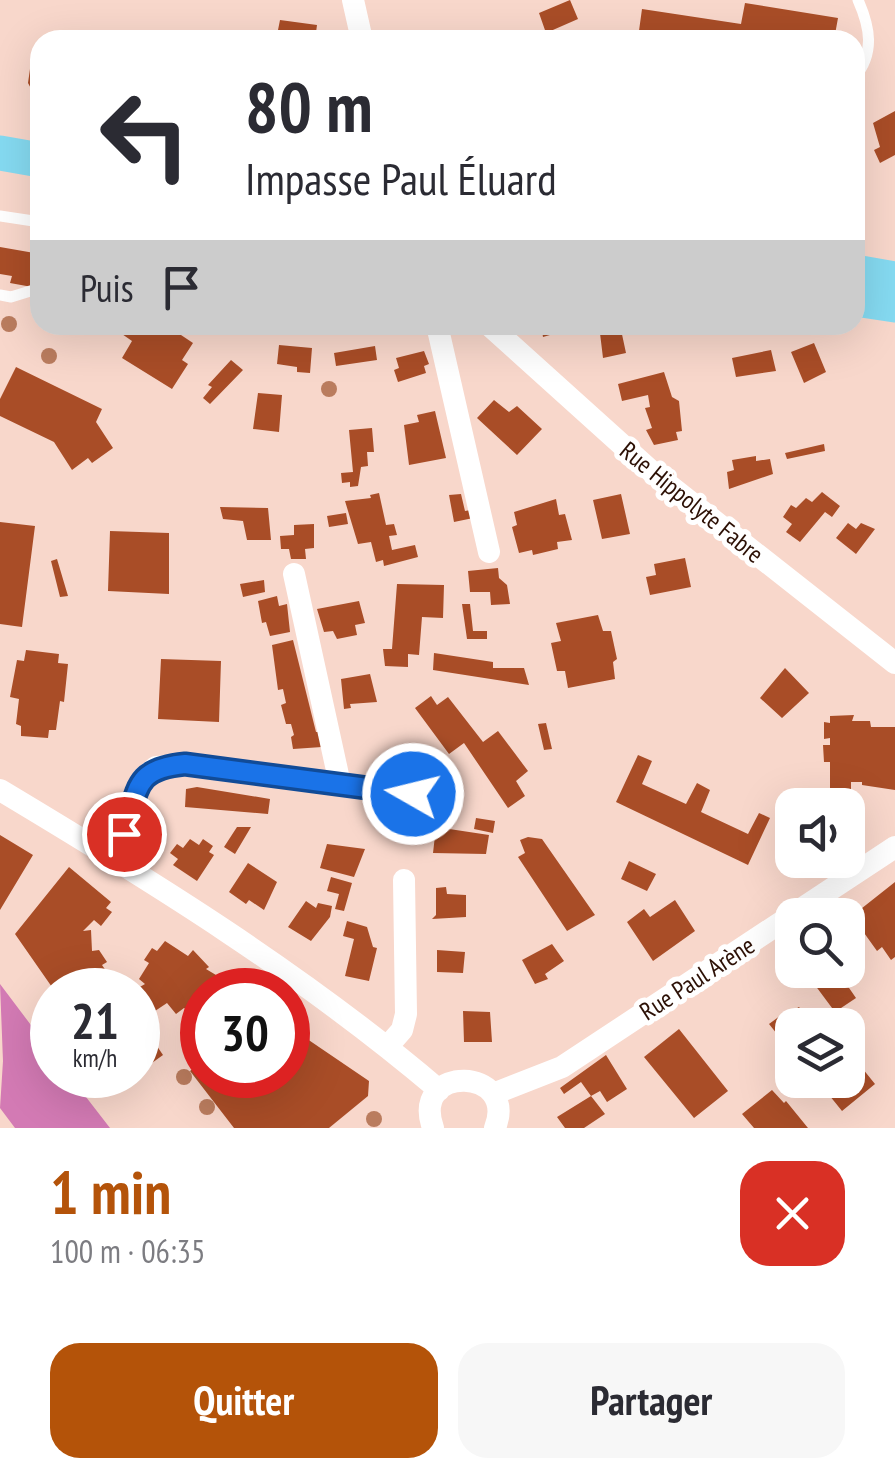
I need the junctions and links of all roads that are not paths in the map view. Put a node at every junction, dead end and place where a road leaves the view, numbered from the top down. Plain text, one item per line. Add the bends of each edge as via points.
1 (353, 0) edge
2 (858, 0) edge
3 (360, 30) edge
4 (865, 58) edge
5 (0, 130) edge
6 (30, 135) edge
7 (0, 153) edge
8 (30, 158) edge
9 (0, 216) edge
10 (30, 220) edge
11 (865, 274) edge
12 (895, 279) edge
13 (30, 291) edge
14 (0, 295) edge
15 (865, 300) edge
16 (895, 305) edge
17 (439, 335) edge
18 (501, 335) edge
19 (489, 552) dead end
20 (294, 574) dead end
21 (895, 664) edge
22 (340, 784) junction
23 (0, 790) edge
24 (413, 794) dead end
25 (895, 847) edge
26 (112, 857) junction
27 (404, 880) dead end
28 (388, 1046) junction
29 (439, 1090) junction
30 (492, 1094) junction
31 (433, 1128) edge
32 (495, 1128) edge

1 - 3 street
2 - 4 lane via 869,31
5 - 6 main road
7 - 8 main road
9 - 10 lane
11 - 12 main road
13 - 14 lane
15 - 16 main road
17 - 19 street
18 - 21 street, Rue Hippolyte Fabre via 651,471
20 - 22 street
22 - 24 street
22 - 26 street via 185,764 156,767 142,778
23 - 26 street
25 - 30 street, Rue Paul Arène via 562,1067
26 - 28 street
27 - 28 street via 406,1014
28 - 29 street
29 - 30 street via 467,1079
29 - 31 street via 430,1111
30 - 32 street

